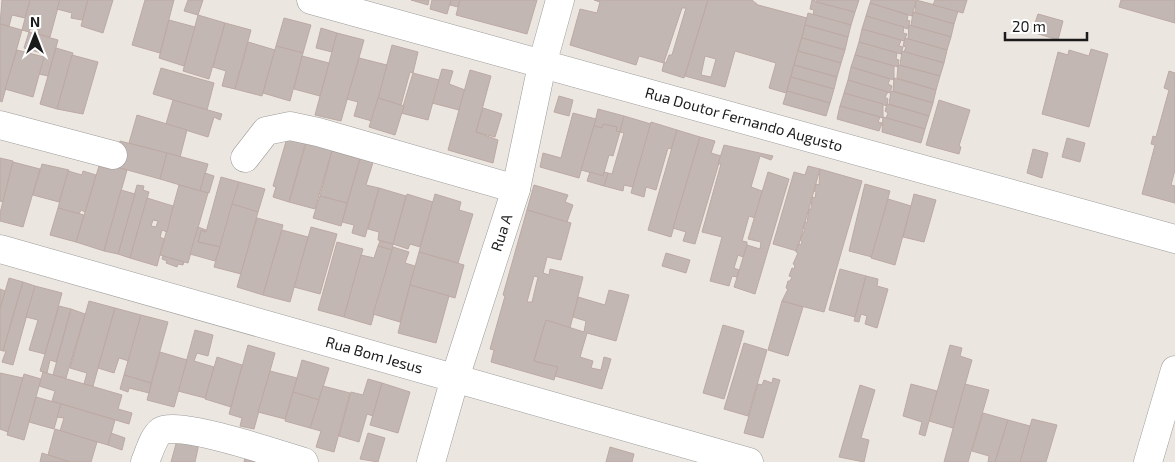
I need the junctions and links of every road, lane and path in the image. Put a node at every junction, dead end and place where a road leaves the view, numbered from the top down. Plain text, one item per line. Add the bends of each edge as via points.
1 (311, 0) edge
2 (560, 0) edge
3 (542, 65) junction
4 (0, 125) edge
5 (114, 155) dead end
6 (245, 158) dead end
7 (516, 189) junction
8 (1175, 239) edge
9 (0, 249) edge
10 (1175, 370) edge
11 (455, 378) junction
12 (145, 462) edge
13 (304, 462) edge
14 (432, 462) edge
15 (749, 462) edge
16 (1148, 462) edge

1 - 3 street, Rua Doutor Fernando Augusto
2 - 3 street, Rua A
3 - 7 street, Rua A
3 - 8 street, Rua Doutor Fernando Augusto
4 - 5 street
6 - 7 street via 266,131 290,126
7 - 11 street, Rua A
9 - 11 street, Rua Bom Jesus
10 - 16 street
11 - 14 street, Rua A
11 - 15 street, Rua Bom Jesus
12 - 13 street via 162,430 182,428

